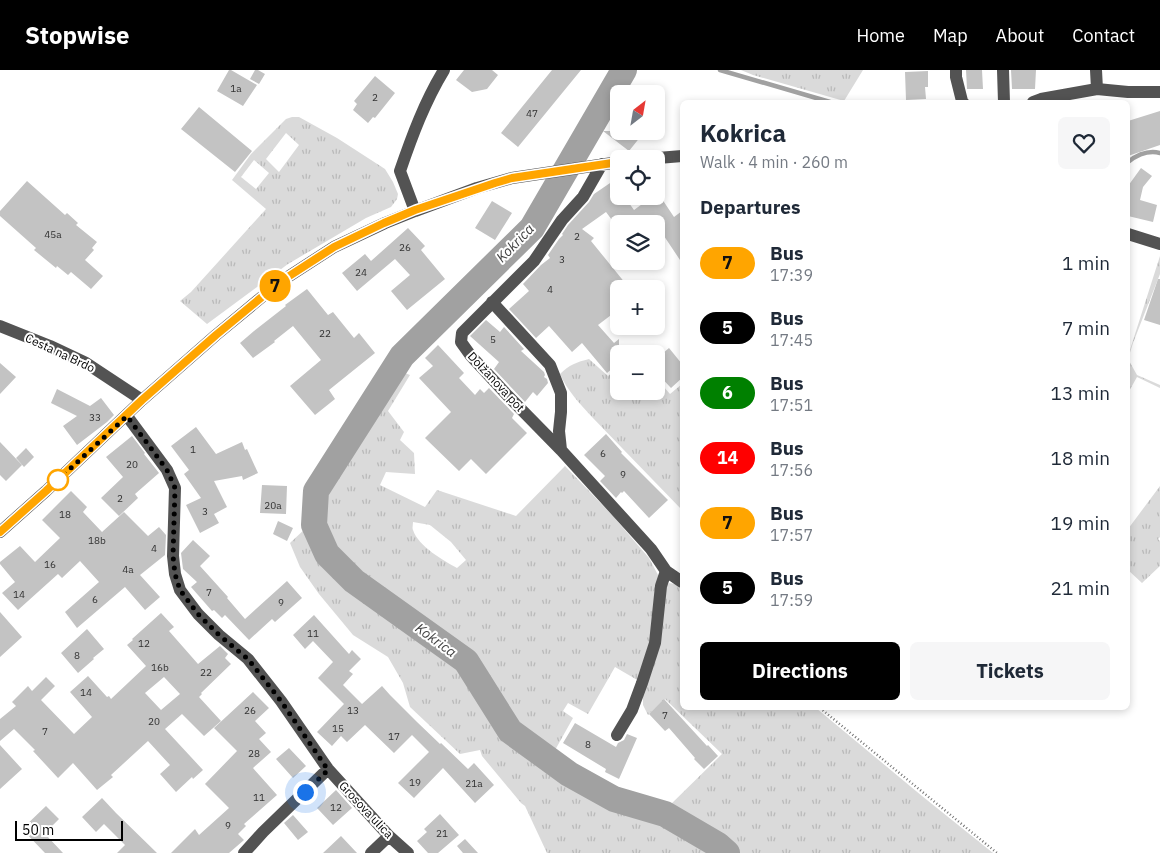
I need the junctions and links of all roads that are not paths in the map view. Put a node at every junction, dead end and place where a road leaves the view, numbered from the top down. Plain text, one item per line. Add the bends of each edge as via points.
1 (444, 70) edge
2 (956, 70) edge
3 (1003, 70) edge
4 (1096, 70) edge
5 (1097, 90) junction
6 (1160, 92) edge
7 (962, 100) edge
8 (1004, 100) edge
9 (1038, 100) edge
10 (680, 156) edge
11 (665, 157) edge
12 (610, 163) edge
13 (602, 164) junction
14 (415, 210) junction
15 (1130, 235) edge
16 (1160, 244) edge
17 (492, 302) junction
18 (0, 326) edge
19 (142, 400) junction
20 (127, 416) junction
21 (561, 450) junction
22 (0, 532) edge
23 (666, 571) junction
24 (680, 581) edge
25 (617, 735) dead end
26 (328, 770) junction
27 (389, 836) junction
28 (244, 853) edge
29 (371, 853) edge
30 (408, 853) edge

1 - 14 street via 432,89 400,171
2 - 7 street
3 - 8 street
4 - 5 street
5 - 6 street
5 - 9 street
10 - 11 street
12 - 13 street
13 - 14 street via 512,178
13 - 17 street, Dolžanova pot via 583,197 562,220 534,261
14 - 19 street via 334,247 280,282
15 - 16 street
17 - 21 street via 550,365 561,393
17 - 21 street, Dolžanova pot via 462,333 461,342 483,370
18 - 19 street, Cesta na Brdo via 86,363
19 - 20 street
20 - 22 street
20 - 26 street, Grosova ulica via 167,470 175,488 173,556 180,590 198,614 248,659
21 - 23 street, Dolžanova pot via 651,548
23 - 24 street, Dolžanova pot
23 - 25 street via 661,586 655,643 632,710
26 - 27 street, Grosova ulica
26 - 28 street
27 - 29 street
27 - 30 street, Grosova ulica

